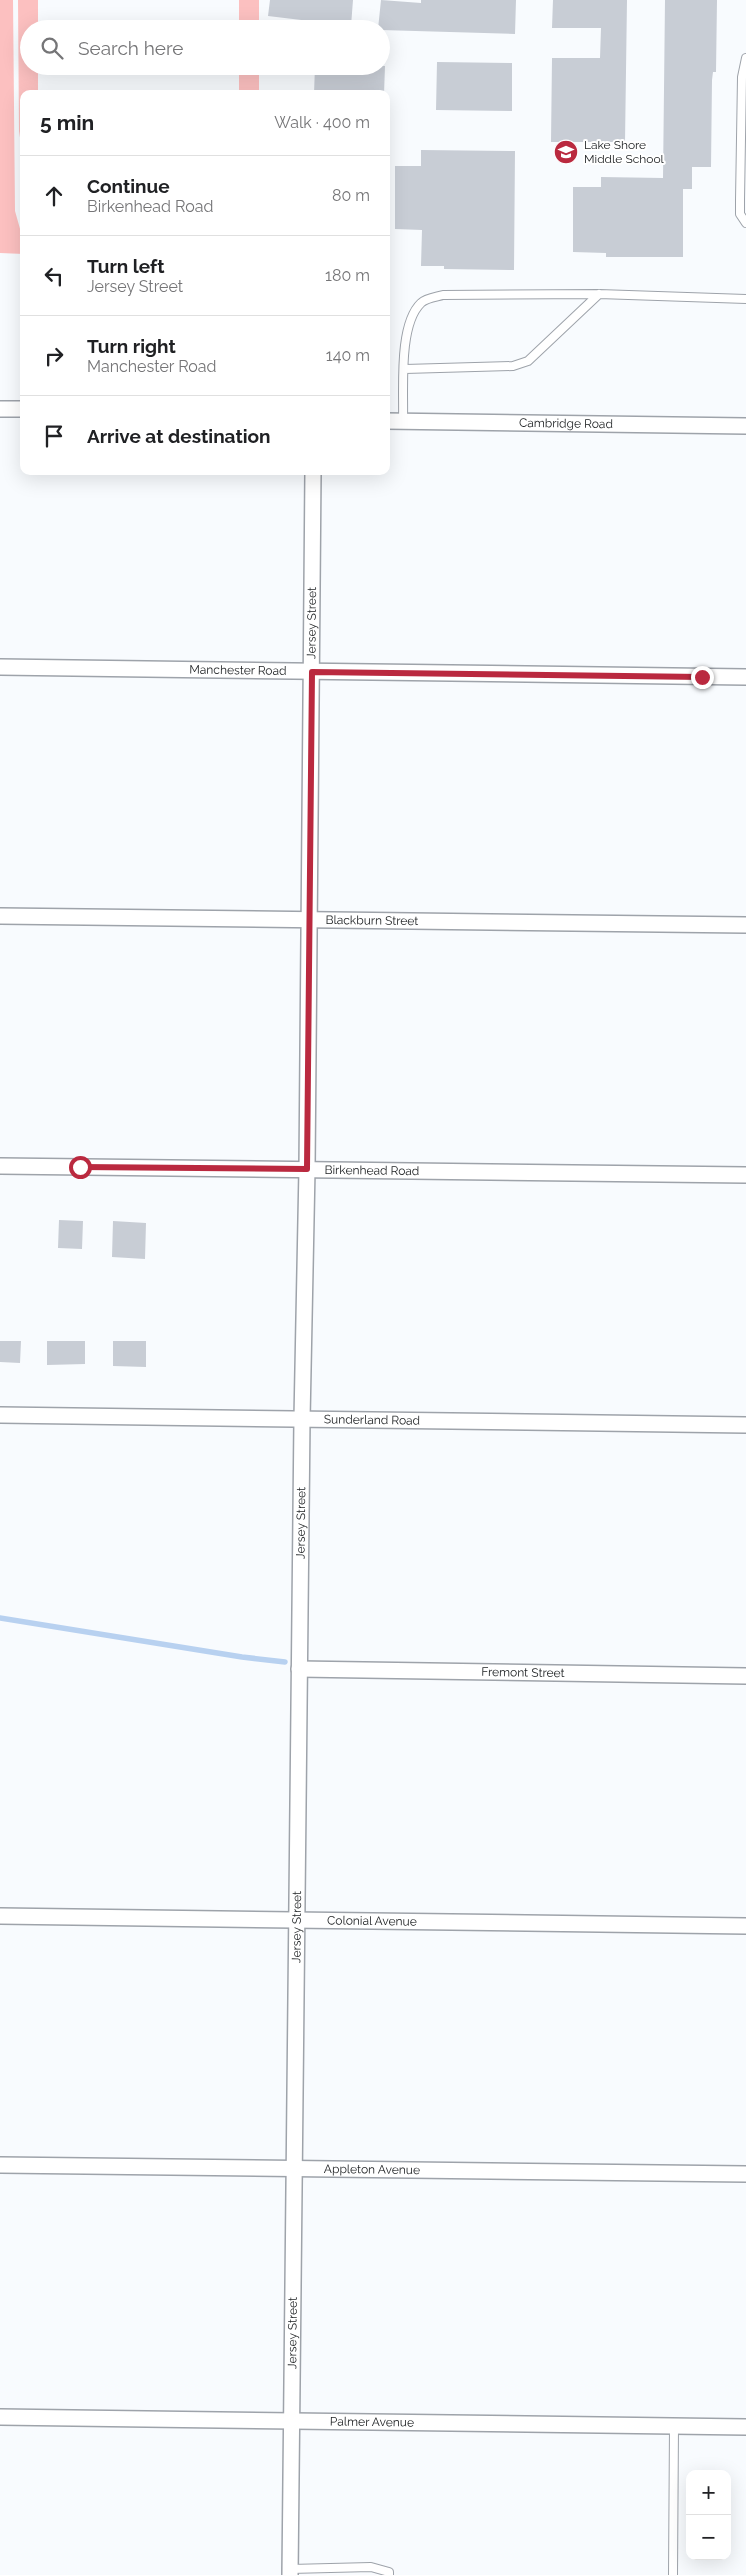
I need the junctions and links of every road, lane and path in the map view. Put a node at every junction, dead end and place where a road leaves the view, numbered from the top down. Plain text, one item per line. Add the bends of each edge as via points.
1 (746, 58) edge
2 (746, 223) edge
3 (599, 294) junction
4 (746, 299) edge
5 (405, 369) junction
6 (0, 409) edge
7 (20, 409) edge
8 (390, 421) edge
9 (403, 421) junction
10 (746, 426) edge
11 (313, 475) edge
12 (0, 667) edge
13 (312, 672) junction
14 (746, 677) edge
15 (0, 916) edge
16 (308, 919) junction
17 (746, 924) edge
18 (0, 1166) edge
19 (307, 1169) junction
20 (746, 1175) edge
21 (0, 1415) edge
22 (302, 1419) junction
23 (746, 1426) edge
24 (299, 1669) junction
25 (746, 1676) edge
26 (0, 1916) edge
27 (296, 1919) junction
28 (746, 1926) edge
29 (0, 2165) edge
30 (294, 2170) junction
31 (746, 2174) edge
32 (0, 2416) edge
33 (291, 2419) junction
34 (674, 2426) junction
35 (746, 2427) edge
36 (290, 2572) edge
37 (389, 2575) edge
38 (673, 2575) edge

1 - 2 lane via 742,77 740,200 740,214
3 - 4 lane
3 - 5 lane via 528,360 513,366
3 - 5 lane via 443,295 422,301 412,314 407,333
5 - 9 lane
6 - 7 street
8 - 9 street, Cambridge Road
9 - 10 street, Cambridge Road
11 - 13 street, Jersey Street
12 - 13 street, Manchester Road
13 - 14 street, Manchester Road
13 - 16 street, Jersey Street
15 - 16 street, Blackburn Street
16 - 17 street, Blackburn Street
16 - 19 street, Jersey Street
18 - 19 street, Birkenhead Road
19 - 20 street, Birkenhead Road
19 - 22 street, Jersey Street
21 - 22 street, Sunderland Road
22 - 23 street, Sunderland Road
22 - 24 street, Jersey Street
24 - 25 street, Fremont Street
24 - 27 street, Jersey Street
26 - 27 street, Colonial Avenue
27 - 28 street, Colonial Avenue
27 - 30 street, Jersey Street
29 - 30 street, Appleton Avenue
30 - 31 street, Appleton Avenue
30 - 33 street, Jersey Street
32 - 33 street, Palmer Avenue
33 - 34 street, Palmer Avenue
33 - 36 street, Jersey Street
34 - 35 street, Palmer Avenue
34 - 38 lane
36 - 37 lane via 371,2567 389,2572

